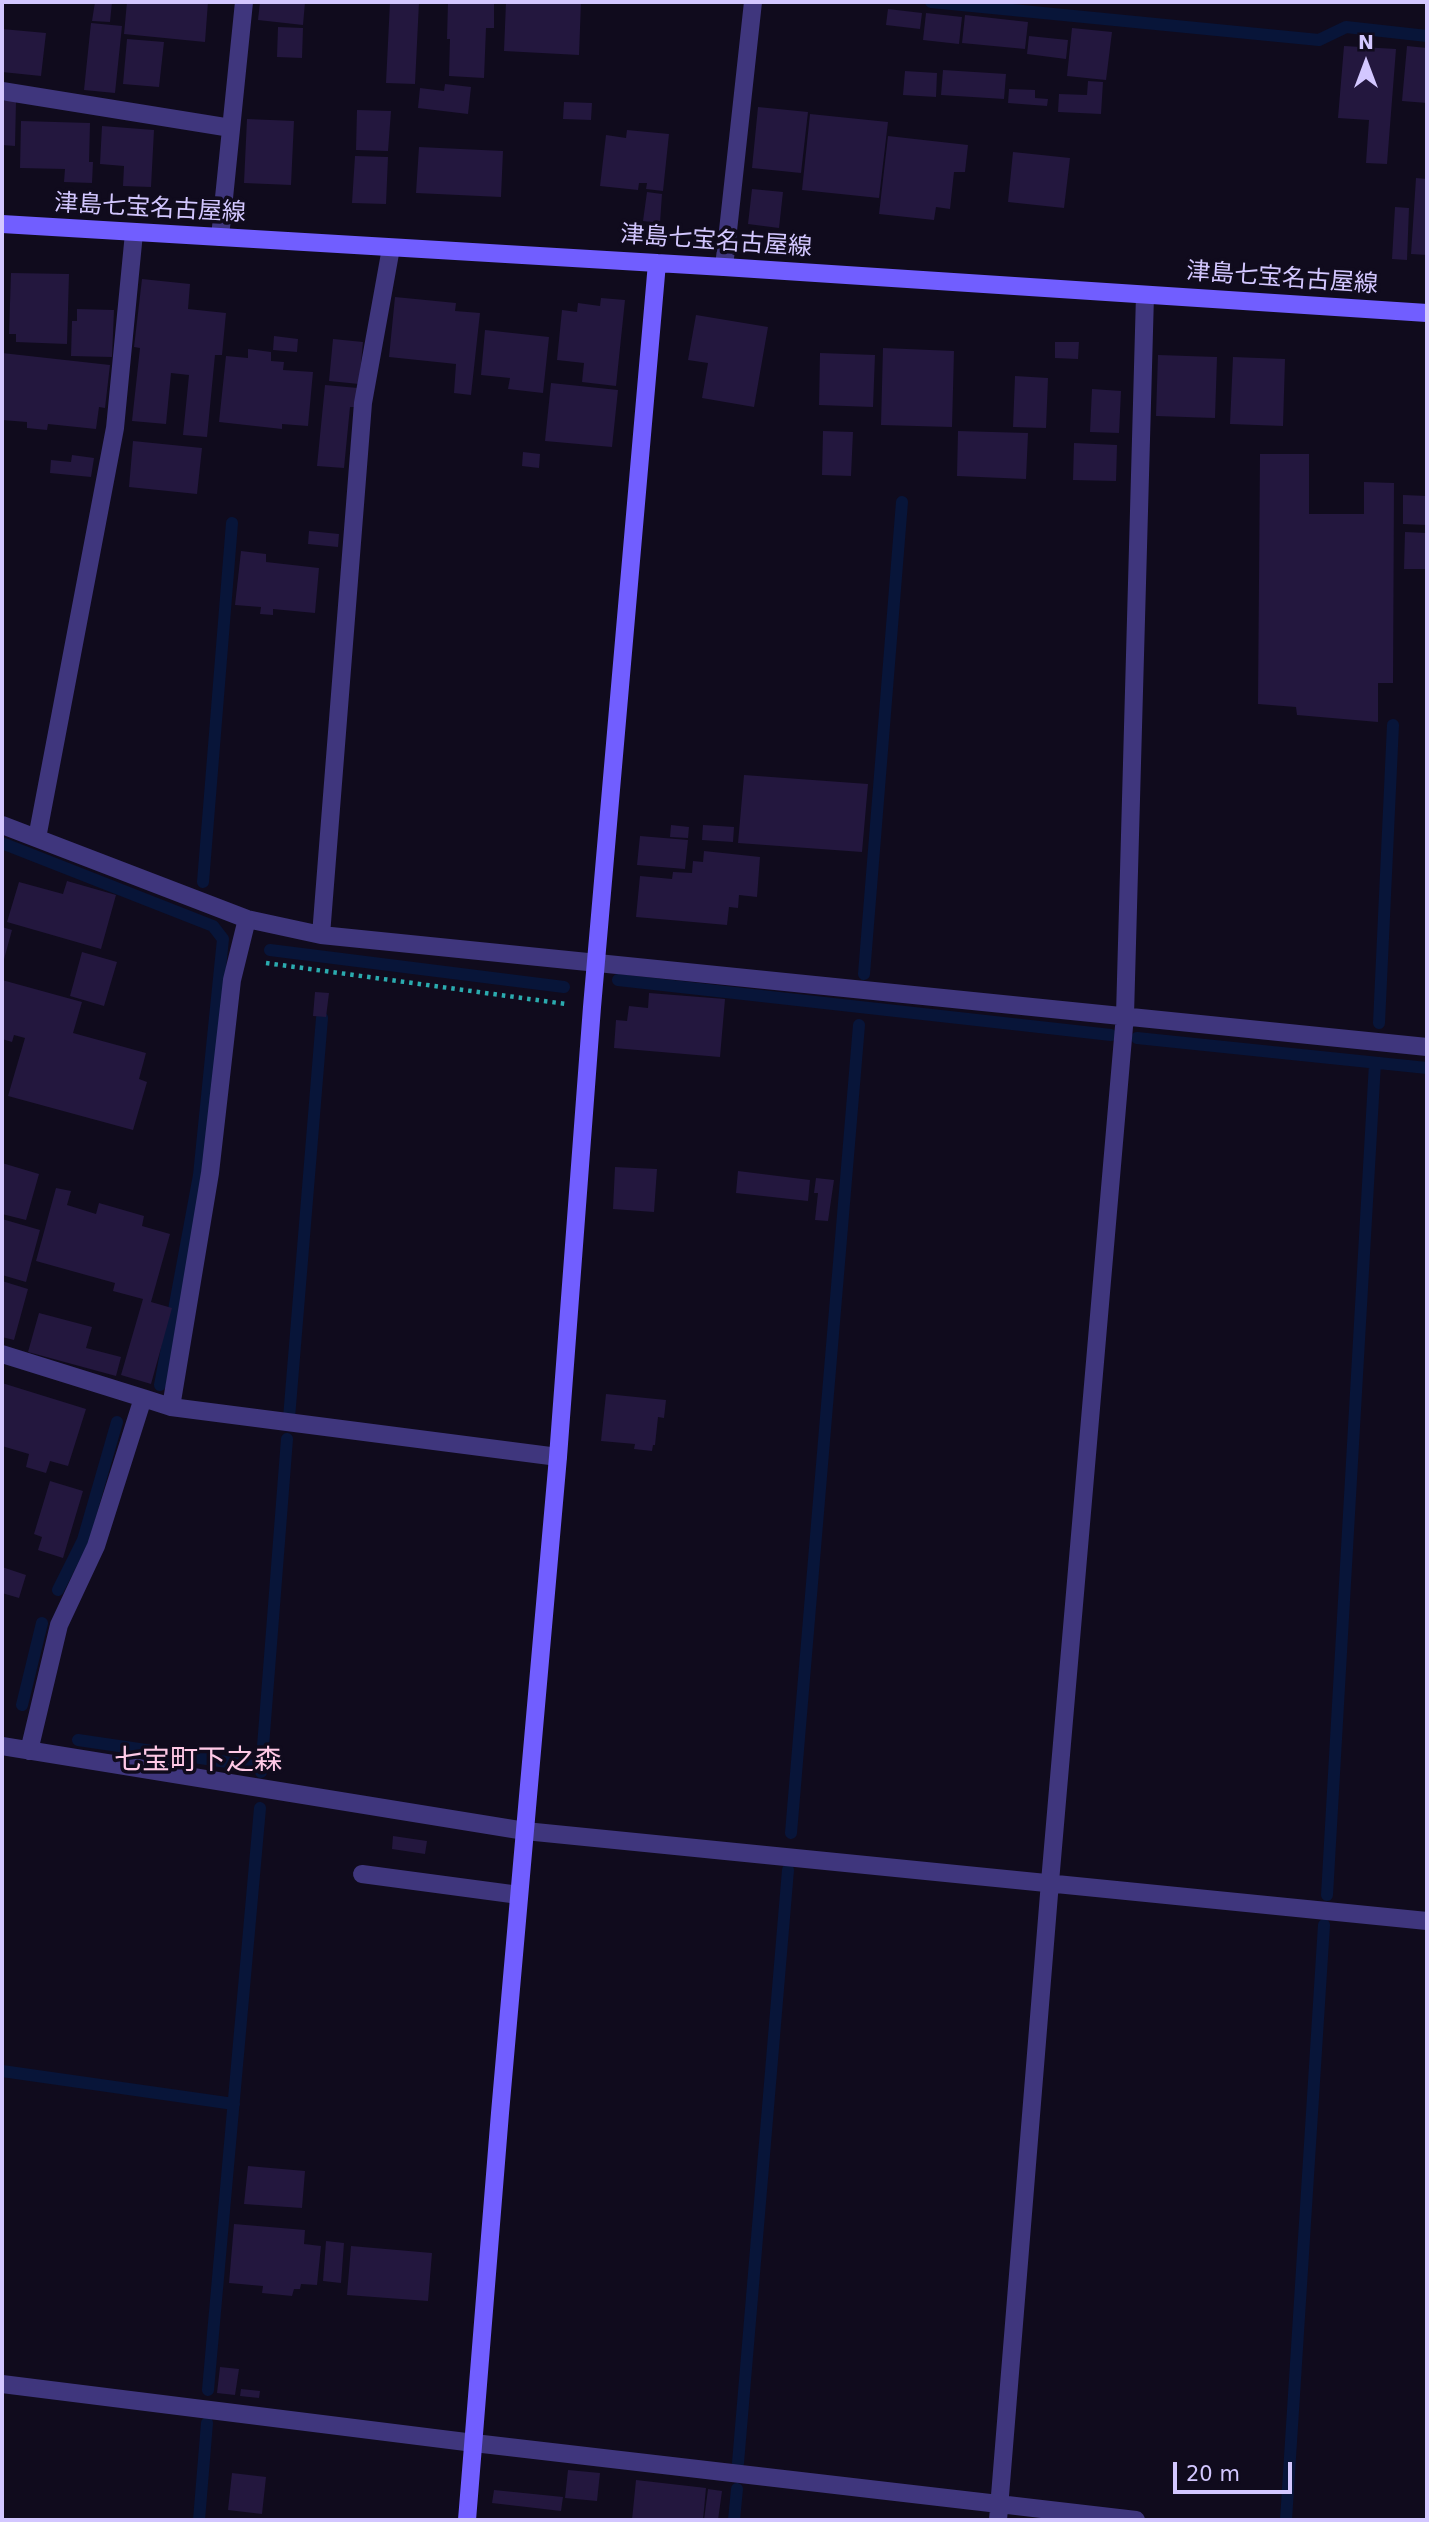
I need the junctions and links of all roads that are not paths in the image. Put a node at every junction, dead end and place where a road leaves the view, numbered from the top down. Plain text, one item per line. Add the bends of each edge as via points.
1 (244, 2) edge
2 (753, 2) edge
3 (2, 91) edge
4 (231, 128) junction
5 (2, 224) edge
6 (134, 233) junction
7 (220, 237) junction
8 (391, 248) junction
9 (657, 263) junction
10 (724, 267) junction
11 (1145, 295) junction
12 (1427, 313) edge
13 (2, 825) edge
14 (37, 838) junction
15 (247, 919) junction
16 (320, 935) junction
17 (596, 962) junction
18 (1125, 1015) junction
19 (1427, 1047) edge
20 (2, 1354) edge
21 (143, 1398) junction
22 (171, 1407) junction
23 (558, 1457) junction
24 (2, 1746) edge
25 (29, 1751) junction
26 (525, 1831) junction
27 (362, 1874) dead end
28 (1050, 1882) junction
29 (519, 1895) junction
30 (1427, 1921) edge
31 (2, 2384) edge
32 (474, 2443) junction
33 (999, 2512) edge
34 (467, 2520) edge
35 (1136, 2520) edge

1 - 4 street
2 - 10 street
3 - 4 street
4 - 7 street
5 - 6 street, 津島七宝名古屋線
6 - 7 street, 津島七宝名古屋線
6 - 14 street via 115,428
7 - 8 street, 津島七宝名古屋線
8 - 9 street, 津島七宝名古屋線
8 - 16 street via 363,402
9 - 10 street, 津島七宝名古屋線
9 - 17 street
10 - 11 street, 津島七宝名古屋線
11 - 12 street, 津島七宝名古屋線
11 - 18 street
13 - 14 street
14 - 15 street
15 - 16 street
15 - 22 street via 232,980 210,1173
16 - 17 street
17 - 18 street
17 - 23 street
18 - 19 street
18 - 28 street
20 - 21 street
21 - 22 street
21 - 25 street via 96,1546 58,1625
22 - 23 street
23 - 26 street
24 - 25 street
25 - 26 street
26 - 28 street
26 - 29 street
27 - 29 street
28 - 30 street
28 - 33 street
29 - 32 street
31 - 32 street
32 - 33 street
32 - 34 street
33 - 35 street

